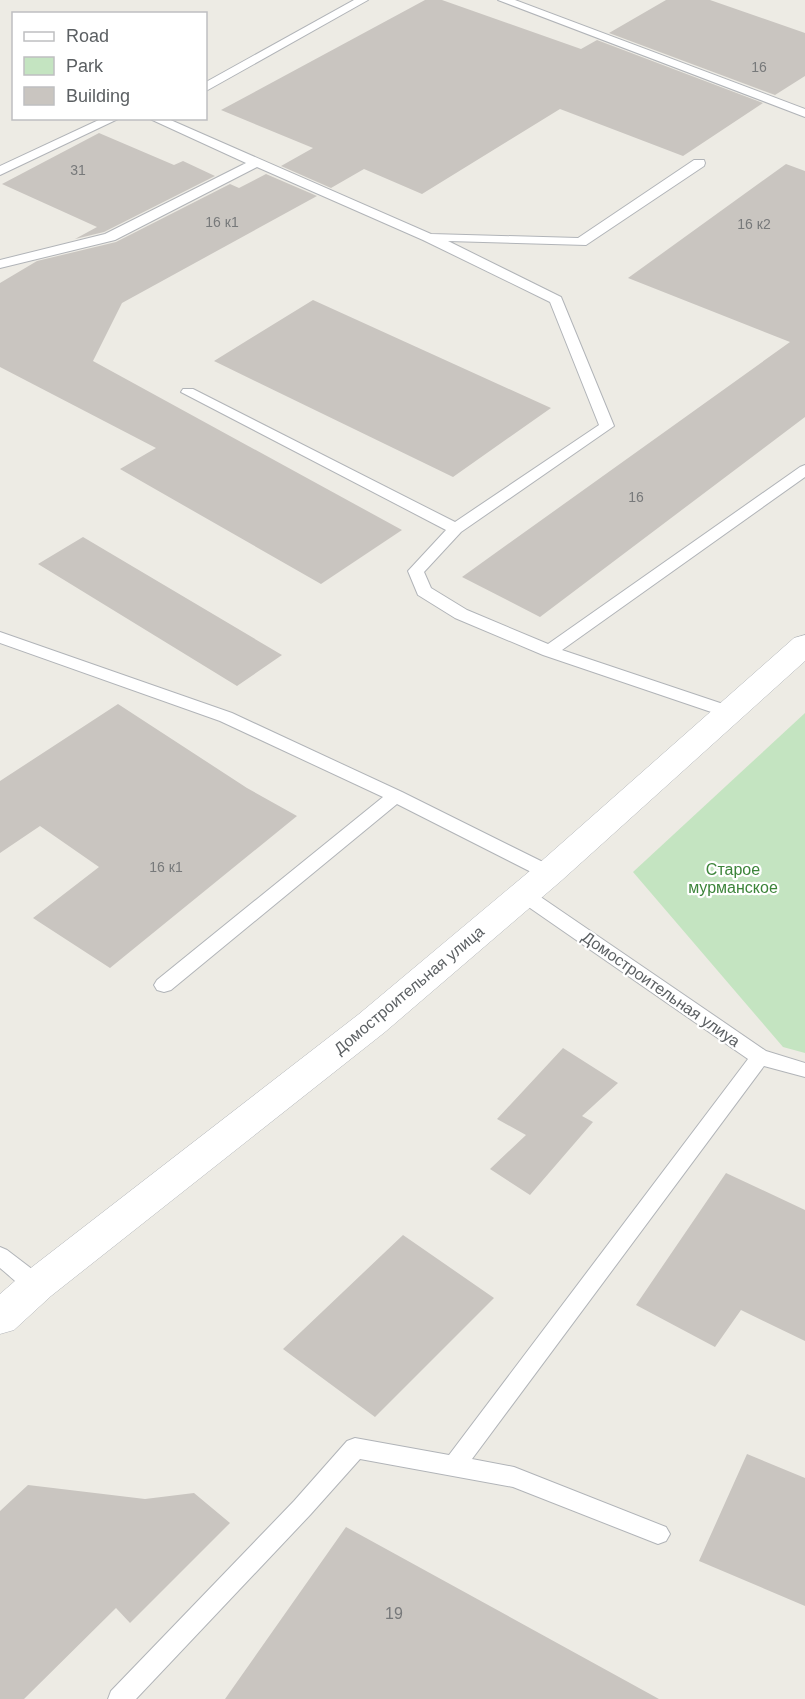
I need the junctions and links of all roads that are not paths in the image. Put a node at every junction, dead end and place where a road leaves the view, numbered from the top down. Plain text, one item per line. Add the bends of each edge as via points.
1 (362, 0) edge
2 (504, 0) edge
3 (207, 86) edge
4 (805, 113) edge
5 (110, 120) edge
6 (159, 120) edge
7 (256, 163) junction
8 (699, 163) dead end
9 (0, 171) edge
10 (428, 237) junction
11 (0, 264) edge
12 (188, 392) dead end
13 (805, 470) edge
14 (456, 529) junction
15 (0, 637) edge
16 (805, 645) edge
17 (549, 651) junction
18 (729, 712) junction
19 (396, 796) junction
20 (536, 884) junction
21 (164, 985) dead end
22 (760, 1057) junction
23 (805, 1070) edge
24 (0, 1256) edge
25 (37, 1285) junction
26 (0, 1318) edge
27 (455, 1466) junction
28 (658, 1534) dead end
29 (120, 1699) edge

1 - 3 lane
2 - 4 lane
5 - 9 lane
6 - 7 lane
7 - 10 lane
7 - 11 lane via 110,237
8 - 10 lane via 581,242
10 - 14 lane via 556,300 608,426
12 - 14 lane
13 - 17 lane
14 - 17 lane via 416,571 424,591 461,614
15 - 19 lane, Домостроительная улиуа via 226,717
16 - 18 street, Домостроительная улица
17 - 18 lane
18 - 20 street, Домостроительная улица
19 - 20 lane, Домостроительная улиуа
19 - 21 lane
20 - 22 lane, Домостроительная улиуа
20 - 25 street, Домостроительная улица via 372,1023
22 - 23 lane, Домостроительная улиуа
22 - 27 lane
24 - 25 lane
25 - 26 street, Домостроительная улица
27 - 28 lane via 514,1477
27 - 29 lane via 355,1448

